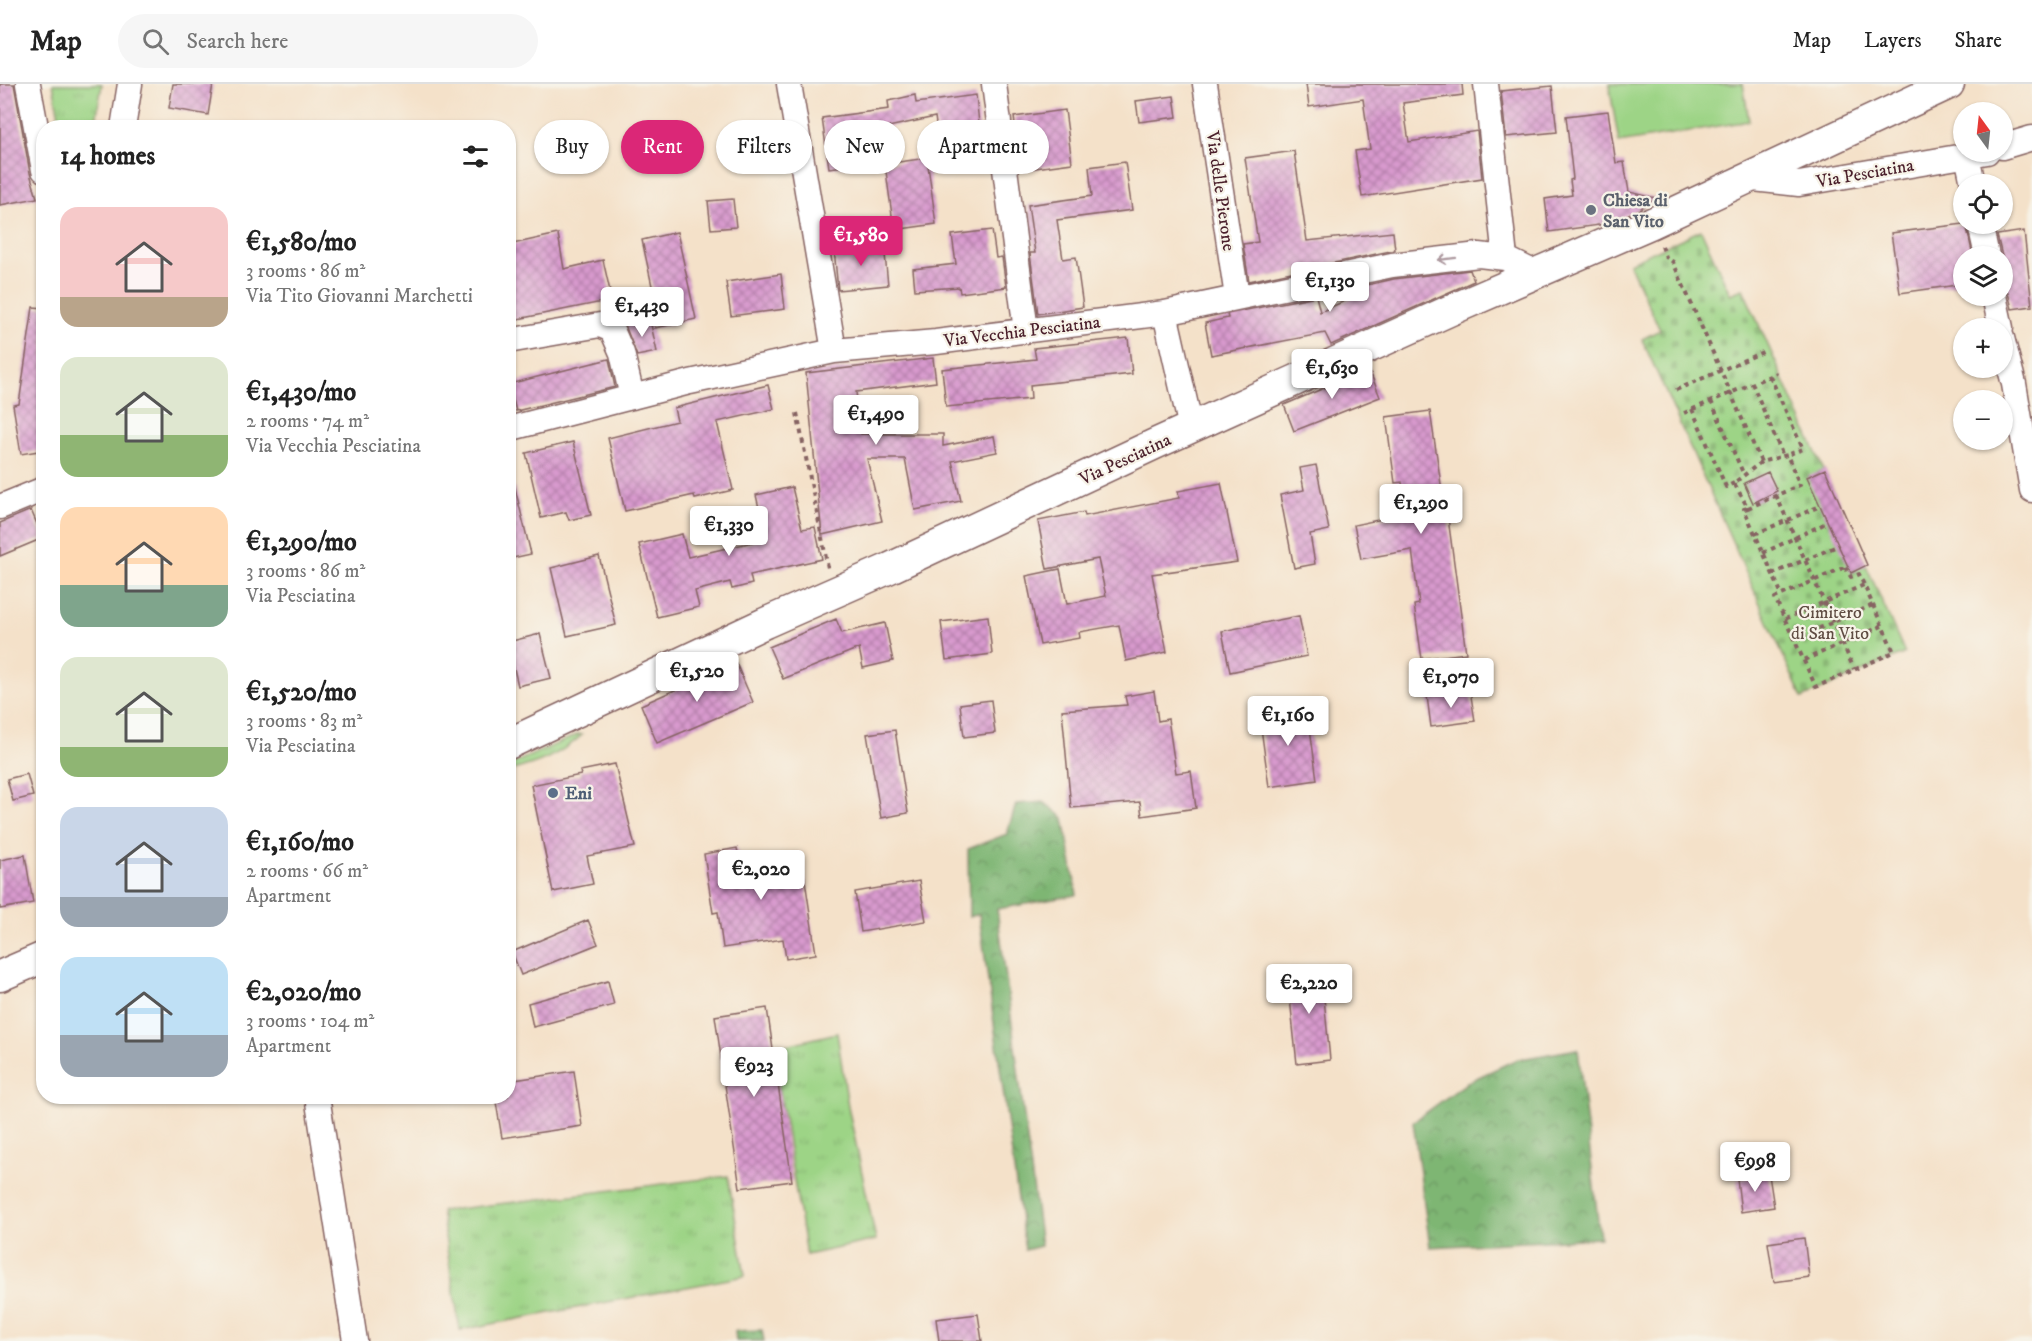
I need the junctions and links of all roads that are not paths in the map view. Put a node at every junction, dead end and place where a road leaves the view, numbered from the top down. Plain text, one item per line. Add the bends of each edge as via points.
1 (28, 84) edge
2 (130, 84) edge
3 (789, 84) edge
4 (994, 84) edge
5 (1206, 84) edge
6 (1486, 84) edge
7 (1949, 84) edge
8 (124, 120) edge
9 (36, 127) edge
10 (2032, 138) edge
11 (2013, 144) edge
12 (1953, 157) edge
13 (1744, 178) junction
14 (1506, 258) junction
15 (1534, 273) junction
16 (1237, 297) junction
17 (1165, 313) junction
18 (1026, 331) junction
19 (516, 340) edge
20 (834, 351) junction
21 (2012, 378) edge
22 (632, 397) junction
23 (516, 427) edge
24 (1191, 428) junction
25 (2030, 461) edge
26 (2032, 490) edge
27 (36, 492) edge
28 (0, 507) edge
29 (516, 740) edge
30 (36, 960) edge
31 (0, 976) edge
32 (318, 1104) edge
33 (355, 1341) edge

1 - 9 street
2 - 8 street
3 - 20 street
4 - 18 street
5 - 16 street, Via delle Pierone
6 - 14 street
7 - 13 main road, Via Pesciatina
10 - 11 street
12 - 13 street, Via Pesciatina via 1799,184
13 - 15 main road, Via Pesciatina via 1652,223
14 - 15 street, Via Vecchia Pesciatina
14 -> 16 street, Via Vecchia Pesciatina via 1479,255 1392,265
15 - 24 main road, Via Pesciatina
16 - 17 street, Via Vecchia Pesciatina
17 - 18 street, Via Vecchia Pesciatina
17 - 24 street
18 - 20 street, Via Vecchia Pesciatina
19 - 22 street via 606,327 612,330 622,353
20 - 22 street, Via Vecchia Pesciatina
21 - 25 street
22 - 23 street, Via Vecchia Pesciatina
24 - 29 main road, Via Pesciatina
25 - 26 street
27 - 28 street
30 - 31 main road
32 - 33 street

